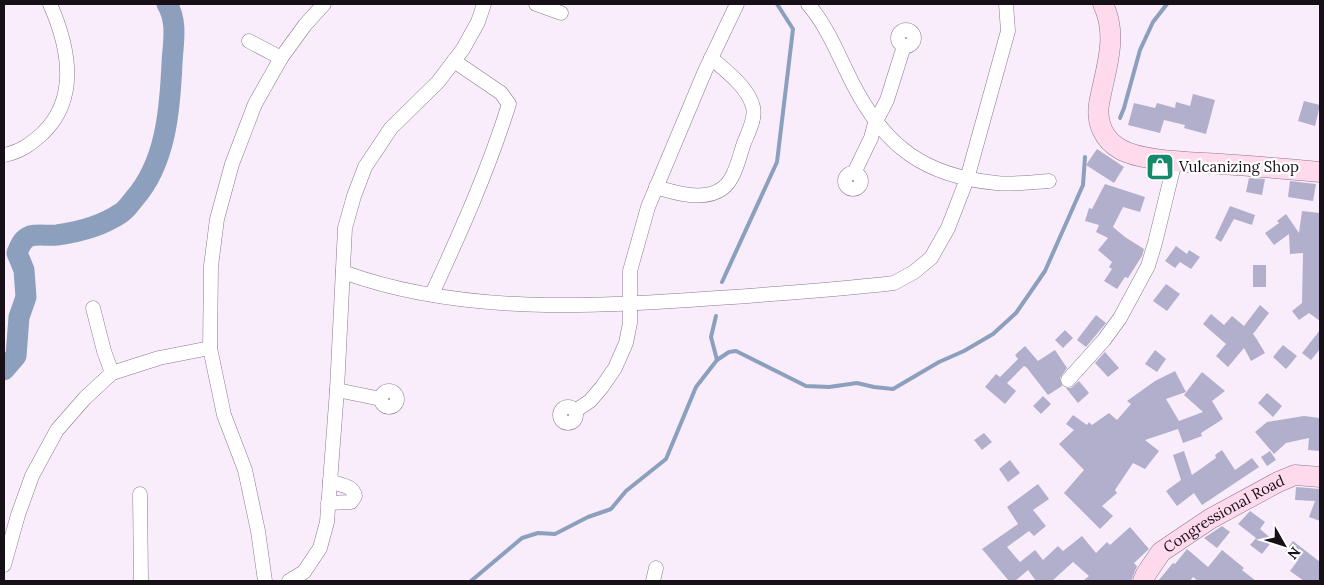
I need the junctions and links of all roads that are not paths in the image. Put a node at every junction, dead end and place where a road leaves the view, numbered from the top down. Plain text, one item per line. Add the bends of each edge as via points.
1 (50, 4) edge
2 (324, 4) edge
3 (484, 4) edge
4 (536, 4) edge
5 (737, 4) edge
6 (808, 4) edge
7 (1006, 4) edge
8 (1108, 6) edge
9 (560, 13) dead end
10 (249, 41) dead end
11 (904, 46) dead end
12 (281, 58) junction
13 (711, 58) junction
14 (454, 61) junction
15 (875, 122) junction
16 (4, 155) edge
17 (1175, 161) junction
18 (1320, 172) edge
19 (854, 173) dead end
20 (967, 179) junction
21 (1049, 181) dead end
22 (656, 187) junction
23 (343, 272) junction
24 (432, 294) junction
25 (629, 304) junction
26 (93, 308) dead end
27 (210, 348) junction
28 (112, 373) junction
29 (1068, 380) dead end
30 (337, 390) junction
31 (381, 400) dead end
32 (575, 411) dead end
33 (1320, 477) edge
34 (330, 482) junction
35 (140, 494) dead end
36 (328, 502) junction
37 (4, 565) edge
38 (141, 581) edge
39 (265, 581) edge
40 (289, 581) edge
41 (1143, 581) edge

1 - 16 street via 63,38 68,65 64,98 47,129 33,143
2 - 12 street
3 - 14 street via 478,22
4 - 9 street
5 - 13 street
6 - 15 street via 820,17
7 - 20 street via 1008,31
8 - 17 main road via 1111,46 1099,106 1102,130 1112,144 1128,153
10 - 12 street
11 - 15 street via 887,100
12 - 27 street via 255,104 232,164 217,219 211,266
13 - 22 street
13 - 22 street via 734,78 754,108 753,119 731,177 723,188 704,196 678,194
14 - 23 street via 438,82 391,128 365,166 345,228
14 - 24 street via 501,93 509,104 473,205
15 - 19 street
15 - 20 street via 901,149 931,168
17 - 18 main road
17 - 29 street via 1148,266 1120,318
20 - 21 street via 998,183
20 - 25 street via 948,228 931,258 894,283
22 - 25 street via 630,271
23 - 24 street via 371,282
23 - 30 street
24 - 25 street via 530,304
25 - 32 street via 626,343 615,368 590,401
26 - 28 street
27 - 28 street via 159,358
27 - 39 street via 224,415 246,470
28 - 37 street via 57,430 32,476
30 - 31 street
30 - 34 street
33 - 41 main road, Congressional Road via 1295,476 1278,482 1210,519 1160,552
34 - 36 street
34 - 36 street via 353,488 356,496 348,503
35 - 38 street
36 - 40 street via 320,548 304,572

